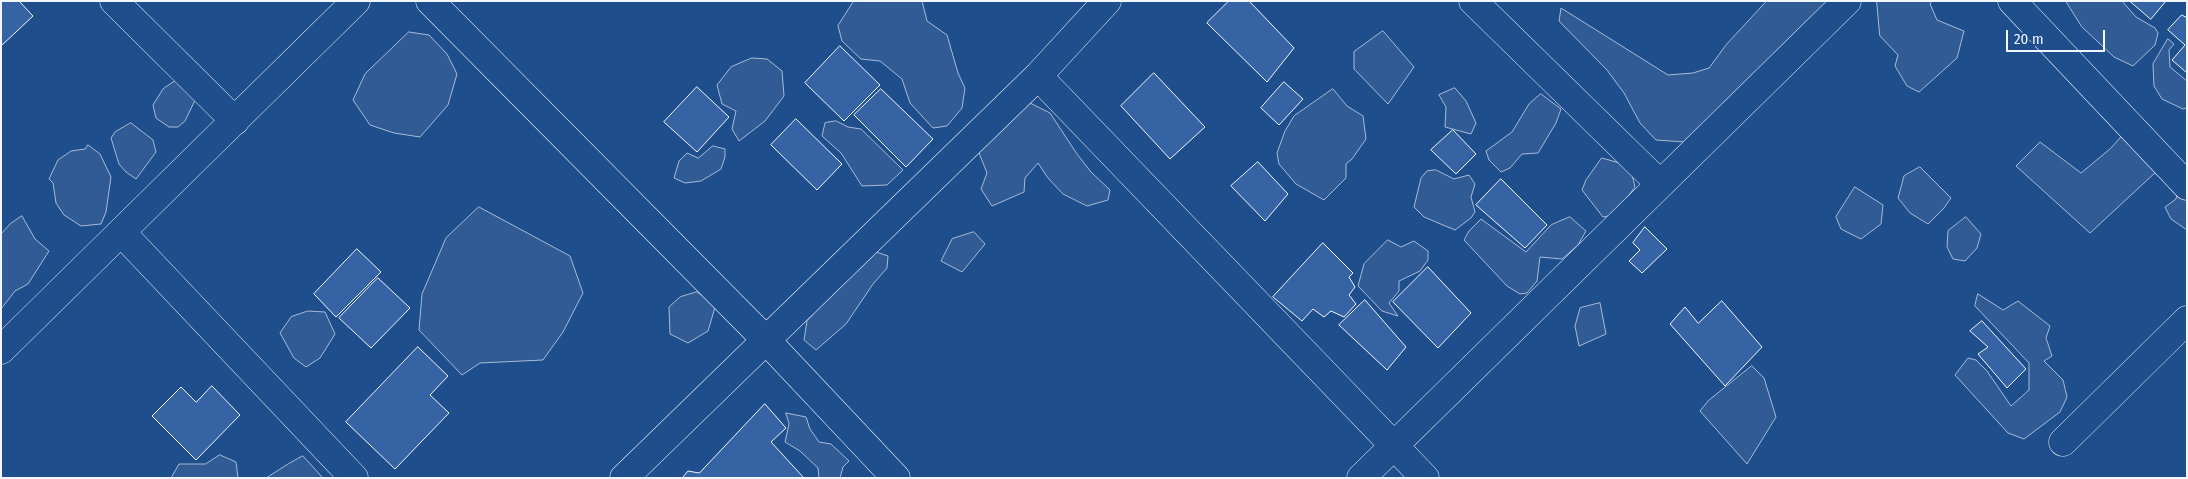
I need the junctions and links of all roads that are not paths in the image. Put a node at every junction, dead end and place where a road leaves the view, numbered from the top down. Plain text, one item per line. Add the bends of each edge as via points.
1 (114, 1) edge
2 (356, 1) edge
3 (430, 1) edge
4 (1107, 1) edge
5 (1473, 1) edge
6 (1847, 1) edge
7 (2012, 1) edge
8 (1038, 76) junction
9 (235, 120) junction
10 (1660, 184) junction
11 (2187, 186) edge
12 (121, 232) junction
13 (2187, 320) edge
14 (766, 340) junction
15 (3, 346) edge
16 (2063, 442) dead end
17 (1394, 445) junction
18 (354, 478) edge
19 (624, 478) edge
20 (896, 478) edge
21 (1360, 478) edge
22 (1425, 478) edge

1 - 9 street
2 - 9 street
3 - 14 street
4 - 8 street
5 - 10 street
6 - 10 street
7 - 11 street
8 - 14 street
8 - 17 street
9 - 12 street
10 - 17 street
12 - 15 street
12 - 18 street
13 - 16 street
14 - 19 street
14 - 20 street
17 - 21 street
17 - 22 street

